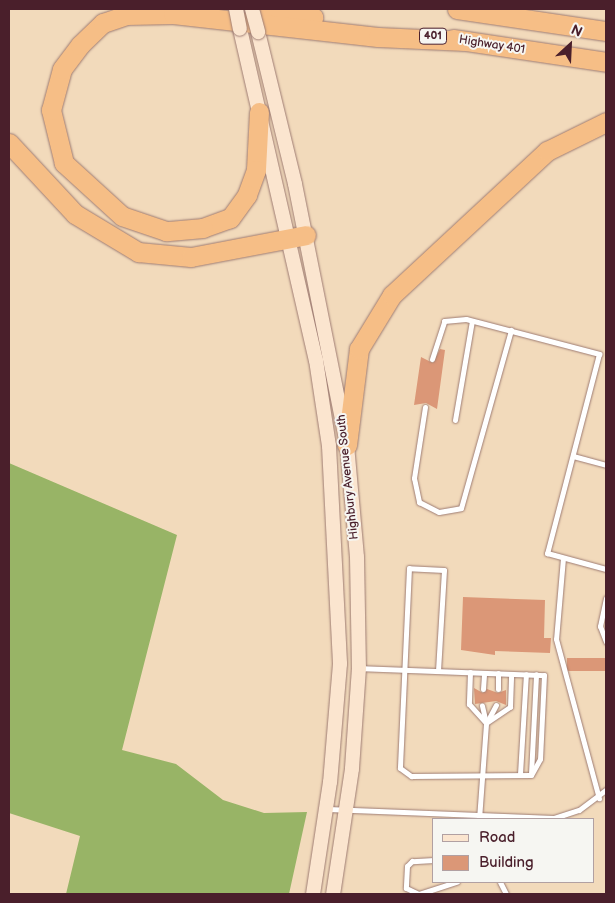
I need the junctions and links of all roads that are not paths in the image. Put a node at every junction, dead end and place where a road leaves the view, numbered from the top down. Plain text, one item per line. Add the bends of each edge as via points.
1 (236, 9) edge
2 (252, 9) edge
3 (260, 9) edge
4 (456, 9) edge
5 (606, 31) edge
6 (466, 41) junction
7 (606, 62) edge
8 (259, 112) junction
9 (606, 122) edge
10 (9, 143) edge
11 (306, 235) junction
12 (286, 237) junction
13 (472, 321) junction
14 (511, 330) junction
15 (599, 354) junction
16 (606, 356) edge
17 (432, 359) dead end
18 (425, 407) dead end
19 (455, 420) dead end
20 (347, 445) junction
21 (573, 456) junction
22 (606, 465) edge
23 (563, 558) junction
24 (606, 569) edge
25 (606, 598) edge
26 (606, 642) edge
27 (359, 668) junction
28 (405, 670) junction
29 (438, 671) junction
30 (470, 672) junction
31 (484, 673) junction
32 (498, 673) junction
33 (511, 674) junction
34 (526, 674) junction
35 (536, 674) junction
36 (483, 689) dead end
37 (498, 690) dead end
38 (482, 705) dead end
39 (496, 705) dead end
40 (486, 723) junction
41 (482, 774) junction
42 (520, 774) junction
43 (531, 775) junction
44 (606, 790) edge
45 (599, 798) junction
46 (326, 809) junction
47 (346, 812) junction
48 (460, 818) edge
49 (479, 818) edge
50 (554, 818) edge
51 (432, 860) edge
52 (455, 883) edge
53 (313, 894) edge
54 (333, 894) edge

1 - 8 main road, Highbury Avenue South, bridge
2 - 11 main road, Highbury Avenue South, bridge
3 - 6 highway, Highway 401 / 401
4 - 5 highway
6 - 7 highway, Highway 401 / 401
6 - 8 highway via 378,37 173,14 126,15 103,23 80,45 62,69 51,110 64,163 122,216 166,231 203,228 230,218 247,195 256,170
8 - 12 main road, Highbury Avenue South
9 - 20 highway via 547,151 392,295 359,349
10 - 12 highway via 75,214 138,252 191,257
11 - 12 highway
11 - 20 main road, Highbury Avenue South
12 - 46 main road, Highbury Avenue South via 316,360 329,446 340,664
13 - 14 lane
13 - 17 lane via 444,321
13 - 19 lane
14 - 15 lane
14 - 18 lane via 462,508 439,512 419,502 414,478
15 - 16 lane
15 - 21 lane
20 - 27 main road, Highbury Avenue South via 357,557
21 - 22 lane
21 - 23 lane via 547,554
23 - 24 lane
23 - 45 lane via 556,639
25 - 26 lane via 600,626
27 - 28 lane
27 - 47 main road, Highbury Avenue South
28 - 29 lane
28 - 29 lane via 409,568 444,570
28 - 41 lane via 400,768 411,776
29 - 30 lane
30 - 31 lane
30 - 40 lane via 469,704
31 - 32 lane
31 - 36 lane
32 - 33 lane
32 - 37 lane
33 - 34 lane
33 - 40 lane via 510,707
34 - 35 lane
34 - 42 lane
35 - 43 lane
35 - 43 lane via 544,675 540,759
38 - 40 lane
39 - 40 lane
40 - 41 lane
41 - 42 lane
41 - 49 lane
42 - 43 lane
44 - 45 lane
45 - 50 lane
46 - 47 lane
46 - 53 main road, Highbury Avenue South
47 - 48 lane
47 - 54 main road, Highbury Avenue South
51 - 52 lane via 412,861 407,866 406,888 419,894

